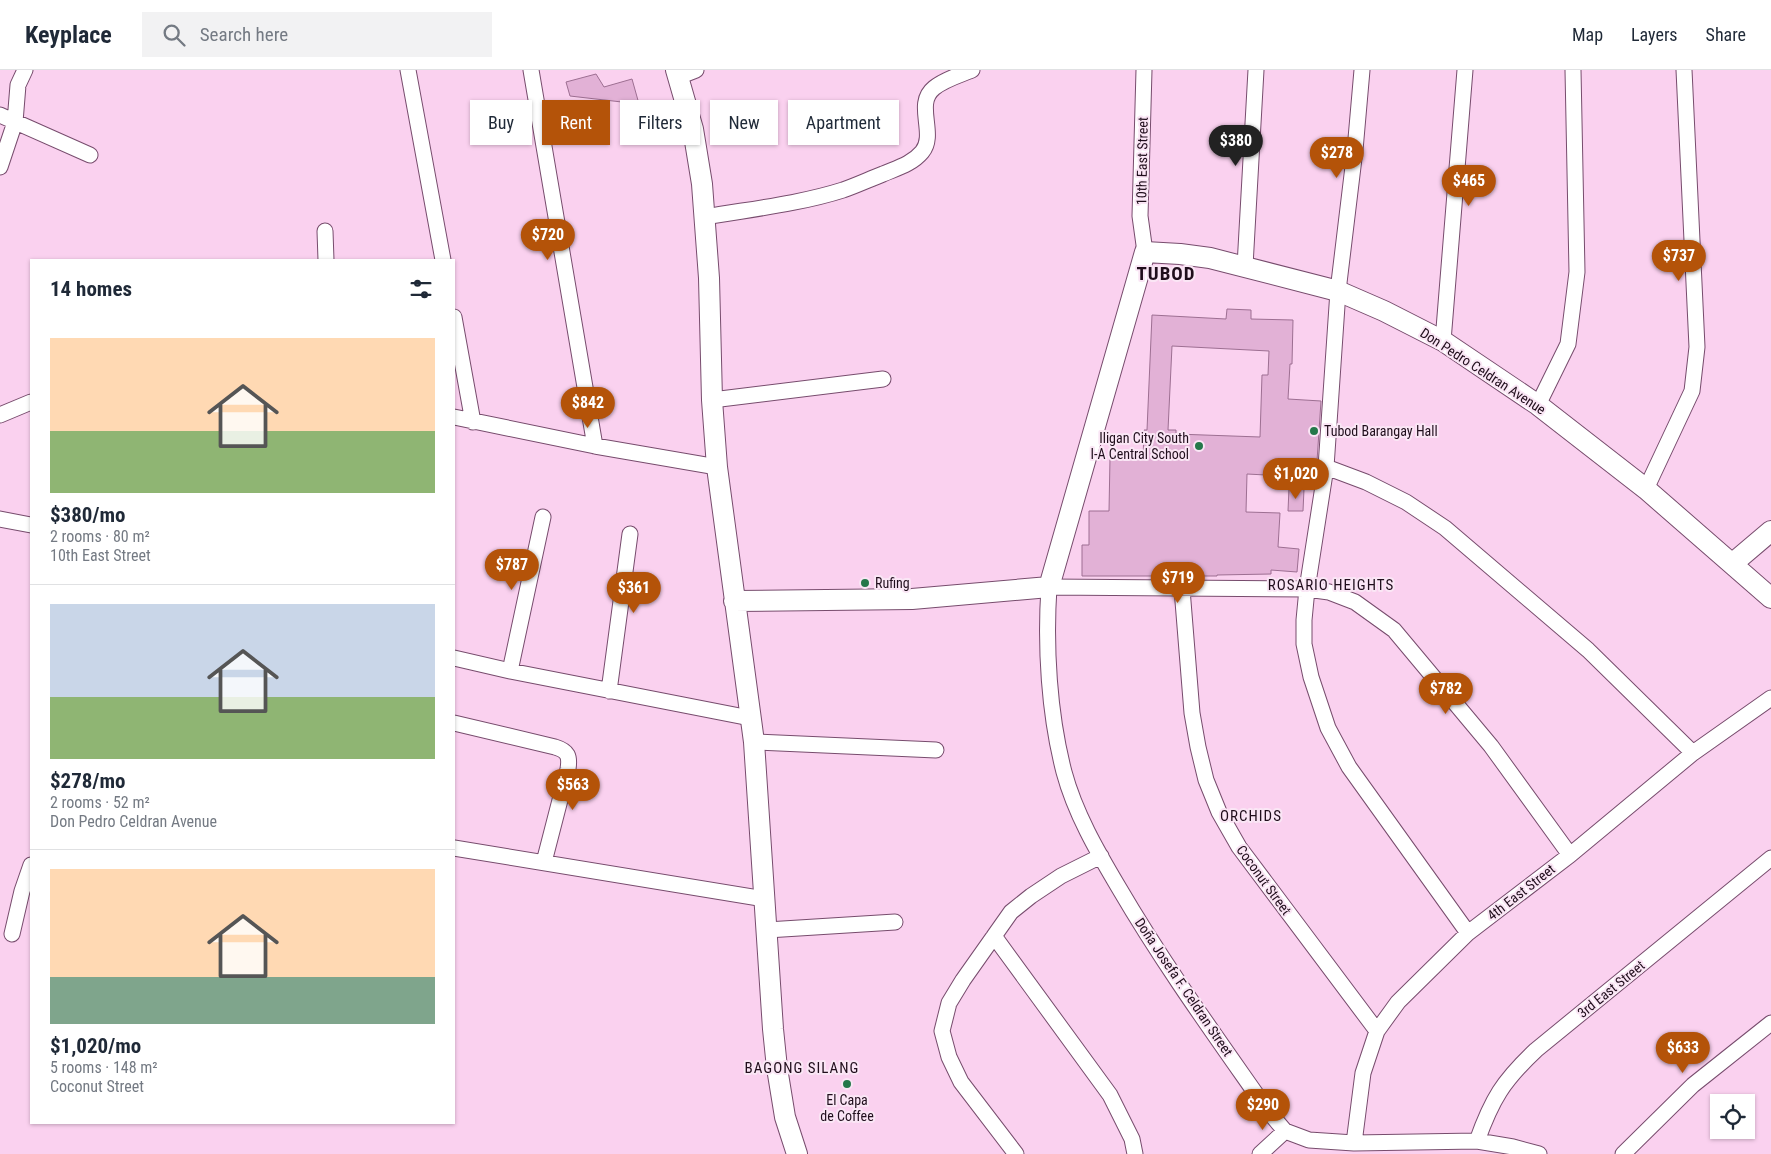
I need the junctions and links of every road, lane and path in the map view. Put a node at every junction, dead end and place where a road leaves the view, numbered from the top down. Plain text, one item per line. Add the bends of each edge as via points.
1 (25, 70) edge
2 (408, 70) edge
3 (531, 70) edge
4 (972, 70) edge
5 (1144, 70) edge
6 (1256, 70) edge
7 (1362, 70) edge
8 (1465, 70) edge
9 (1572, 70) edge
10 (1684, 70) edge
11 (683, 72) edge
12 (0, 115) edge
13 (15, 122) junction
14 (90, 155) dead end
15 (0, 167) edge
16 (705, 217) junction
17 (325, 231) dead end
18 (1145, 252) junction
19 (326, 259) edge
20 (443, 259) edge
21 (1245, 266) junction
22 (1338, 291) junction
23 (455, 323) edge
24 (1442, 341) junction
25 (883, 379) dead end
26 (712, 400) junction
27 (30, 402) edge
28 (1538, 405) junction
29 (0, 415) edge
30 (455, 417) edge
31 (473, 422) junction
32 (595, 446) junction
33 (717, 467) junction
34 (1326, 467) junction
35 (1646, 490) junction
36 (543, 517) dead end
37 (0, 519) edge
38 (30, 525) edge
39 (1771, 531) edge
40 (630, 534) dead end
41 (1732, 564) junction
42 (1048, 587) junction
43 (1182, 589) junction
44 (1307, 589) junction
45 (1771, 598) edge
46 (734, 601) junction
47 (455, 658) edge
48 (510, 671) junction
49 (609, 691) junction
50 (1771, 698) edge
51 (750, 718) junction
52 (455, 723) edge
53 (754, 742) junction
54 (936, 750) dead end
55 (1693, 753) junction
56 (455, 848) edge
57 (1570, 855) junction
58 (1100, 856) junction
59 (1771, 858) edge
60 (544, 862) junction
61 (30, 868) edge
62 (765, 899) junction
63 (24, 914) edge
64 (896, 922) dead end
65 (767, 930) junction
66 (12, 934) dead end
67 (1468, 934) junction
68 (994, 936) junction
69 (1771, 1023) edge
70 (1377, 1031) junction
71 (1286, 1131) junction
72 (1477, 1141) junction
73 (1354, 1143) junction
74 (797, 1154) edge
75 (1016, 1154) edge
76 (1136, 1154) edge
77 (1260, 1154) edge
78 (1539, 1154) edge
79 (1623, 1154) edge

1 - 13 street via 18,85
2 - 20 street
3 - 32 street
4 - 16 street via 942,82 928,95 925,104 926,148 910,163 843,190
5 - 18 street, 10th East Street via 1140,216
6 - 21 street
7 - 22 street
8 - 24 street
9 - 28 street via 1577,272 1568,344
10 - 35 street via 1697,347 1692,391
11 - 16 street
12 - 13 street
13 - 14 street
13 - 15 street
16 - 26 street
17 - 19 street
18 - 21 street, Don Pedro Celdran Avenue via 1180,254
18 - 42 street
21 - 22 street, Don Pedro Celdran Avenue
22 - 24 street, Don Pedro Celdran Avenue via 1384,310
22 - 34 street
23 - 31 street
24 - 28 street, Don Pedro Celdran Avenue
25 - 26 street
26 - 33 street
27 - 29 street
28 - 35 street, Don Pedro Celdran Avenue
30 - 31 street
31 - 32 street
32 - 33 street
33 - 46 street
34 - 44 street
34 - 55 street via 1406,502 1445,528 1588,650
35 - 41 street, Don Pedro Celdran Avenue
36 - 48 street
37 - 38 street
39 - 41 street
40 - 49 street
41 - 45 street, Don Pedro Celdran Avenue
42 - 43 street
42 - 46 street via 912,599
42 - 58 street, Doña Josefa F. Celdran Street via 1048,668 1056,732 1064,772 1078,812
43 - 44 street
43 - 70 street, Coconut Street via 1192,713 1206,780 1219,812 1239,847
44 - 57 street via 1329,592 1355,602 1394,630 1491,746
44 - 67 street via 1304,644 1310,676 1328,728 1349,767
46 - 51 street
47 - 48 street
48 - 49 street
49 - 51 street
50 - 55 street, 4th East Street
51 - 53 street
52 - 60 street via 556,747 569,755
53 - 54 street
53 - 62 street
55 - 57 street, 4th East Street
56 - 60 street
57 - 67 street, 4th East Street
58 - 68 street via 1031,896 1011,912
58 - 71 street, Doña Josefa F. Celdran Street via 1145,932 1268,1111
59 - 72 street, 3rd East Street via 1516,1068 1501,1087
60 - 62 street
61 - 63 street via 22,891
62 - 65 street
63 - 66 street
64 - 65 street
65 - 74 street via 777,1068 785,1117
67 - 70 street, 4th East Street via 1398,1002
68 - 75 street via 949,1003 942,1031 961,1082
68 - 76 street via 1110,1095
69 - 79 street via 1693,1085
70 - 73 street, 4th East Street via 1363,1073
71 - 73 street, Doña Josefa F. Celdran Street via 1309,1140
71 - 77 street
72 - 73 street, Doña Josefa F. Celdran Street
72 - 78 street, Doña Josefa F. Celdran Street

